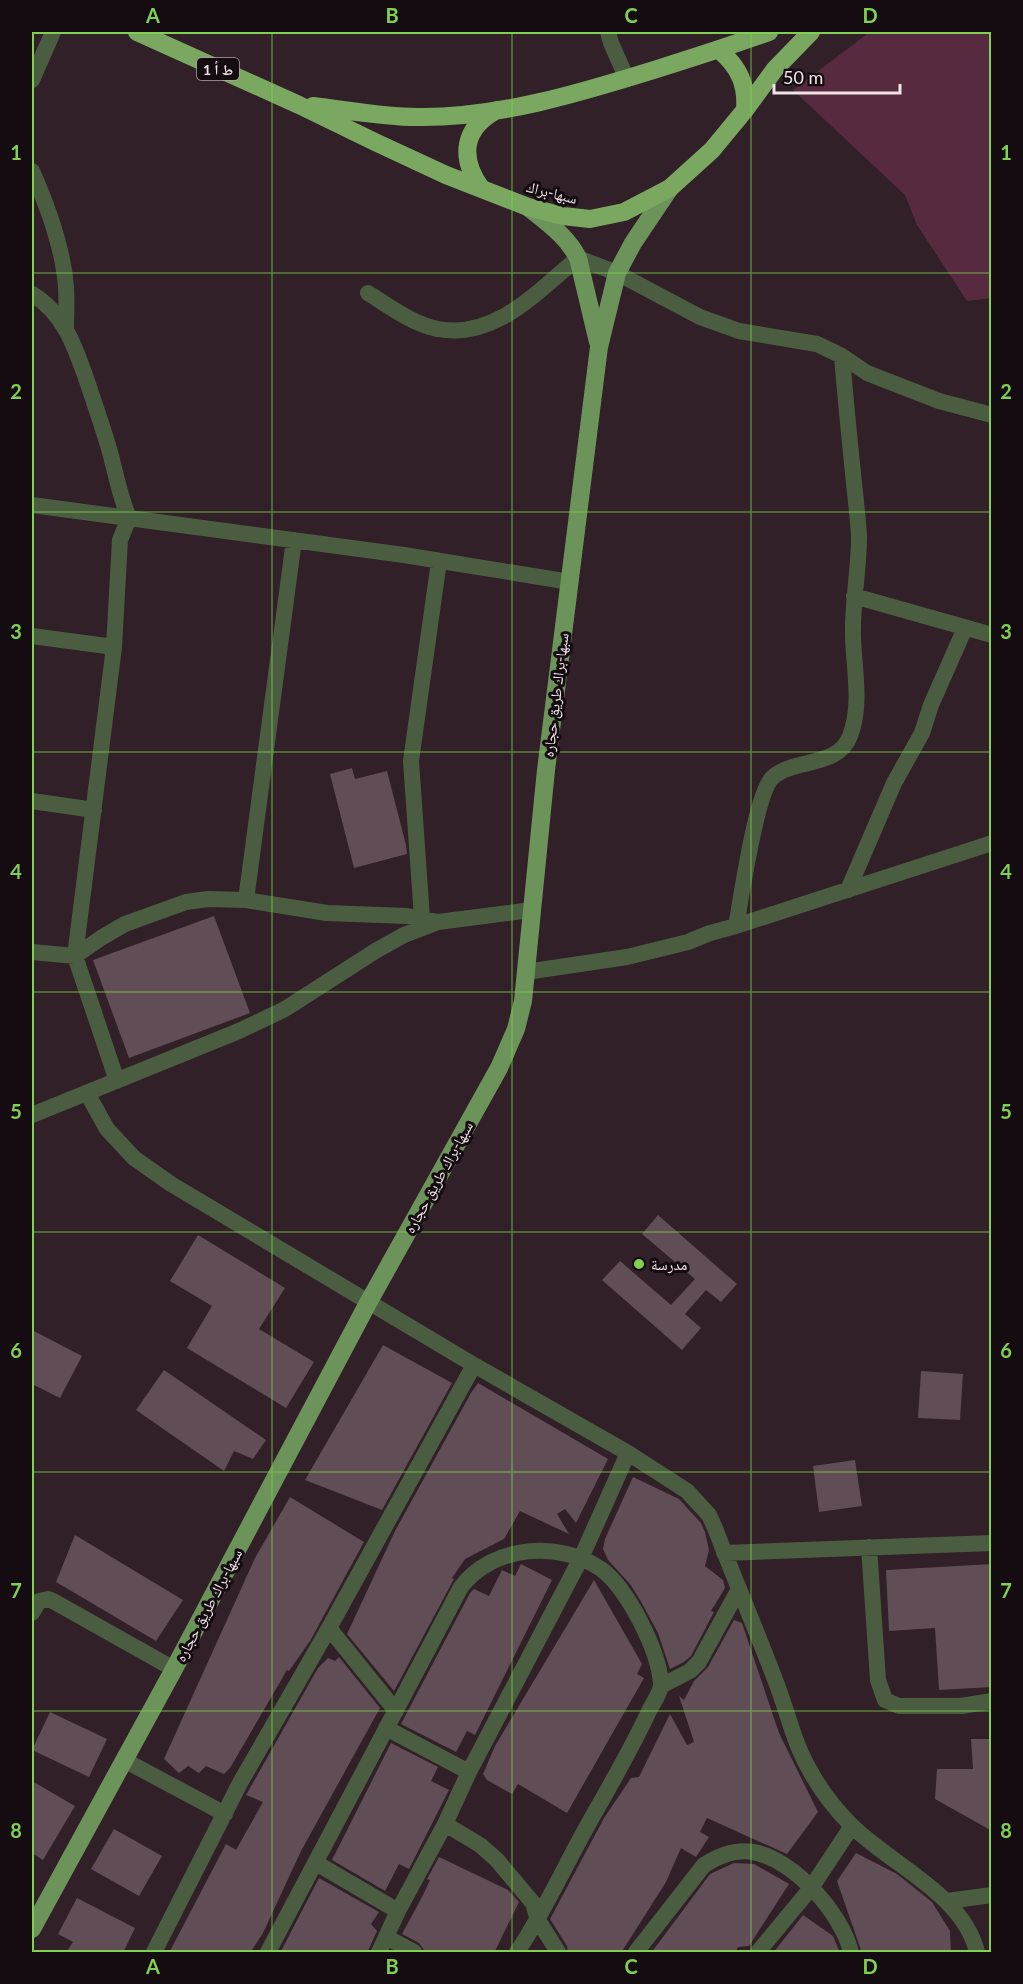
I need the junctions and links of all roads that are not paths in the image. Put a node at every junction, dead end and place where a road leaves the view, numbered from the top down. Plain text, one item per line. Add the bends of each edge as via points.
1 (53, 32) edge
2 (137, 32) edge
3 (608, 32) edge
4 (769, 32) edge
5 (811, 32) edge
6 (719, 50) junction
7 (627, 79) junction
8 (32, 80) edge
9 (299, 105) junction
10 (499, 110) junction
11 (745, 110) junction
12 (32, 171) edge
13 (481, 188) junction
14 (670, 188) junction
15 (528, 207) junction
16 (578, 258) junction
17 (617, 273) junction
18 (368, 293) dead end
19 (32, 294) edge
20 (66, 329) junction
21 (599, 347) junction
22 (842, 356) junction
23 (992, 415) edge
24 (32, 505) edge
25 (129, 518) junction
26 (294, 540) junction
27 (439, 561) junction
28 (570, 582) junction
29 (854, 596) junction
30 (965, 628) junction
31 (992, 635) edge
32 (32, 636) edge
33 (114, 647) junction
34 (32, 801) edge
35 (94, 810) junction
36 (992, 843) edge
37 (848, 891) junction
38 (246, 900) junction
39 (531, 910) junction
40 (430, 920) junction
41 (736, 926) junction
42 (32, 952) edge
43 (75, 956) junction
44 (526, 972) junction
45 (117, 1081) junction
46 (87, 1093) junction
47 (32, 1115) edge
48 (368, 1303) junction
49 (474, 1365) junction
50 (628, 1453) junction
51 (992, 1543) edge
52 (869, 1547) junction
53 (724, 1553) junction
54 (582, 1558) junction
55 (739, 1588) junction
56 (32, 1613) edge
57 (329, 1628) junction
58 (174, 1669) junction
59 (661, 1686) junction
60 (992, 1701) edge
61 (396, 1711) junction
62 (386, 1728) junction
63 (124, 1760) junction
64 (469, 1772) junction
65 (225, 1814) junction
66 (445, 1824) junction
67 (852, 1826) junction
68 (316, 1863) junction
69 (811, 1888) junction
70 (992, 1895) edge
71 (947, 1901) junction
72 (398, 1911) junction
73 (538, 1920) junction
74 (32, 1929) edge
75 (386, 1937) junction
76 (154, 1953) edge
77 (268, 1953) edge
78 (379, 1953) edge
79 (414, 1953) edge
80 (518, 1953) edge
81 (558, 1953) edge
82 (636, 1953) edge
83 (758, 1953) edge
84 (851, 1953) edge
85 (977, 1953) edge

1 - 8 street
2 - 9 highway, سبها-براك / ط أ 1
3 - 7 street
4 - 6 highway, سبها-براك
5 - 11 highway, سبها-براك via 775,69
6 - 7 highway, سبها-براك
6 - 11 highway via 741,76
7 - 10 highway, سبها-براك
9 - 10 highway, سبها-براك via 418,117
9 - 13 highway, سبها-براك
10 - 13 highway via 484,117 468,144 469,167
11 - 14 highway, سبها-براك via 712,150
12 - 20 street via 58,245 66,286
13 - 15 highway, سبها-براك
14 - 15 highway, سبها-براك via 640,206 603,218 563,216
14 - 17 main road, سبها-براك طريق حجاره
15 - 16 main road, سبها-براك طريق حجاره via 555,229
16 - 17 street
16 - 18 street via 496,322 479,327 432,327
16 - 21 main road, سبها-براك طريق حجاره
17 - 21 main road, سبها-براك طريق حجاره
17 - 22 street via 700,317 739,331 817,344
19 - 20 street via 48,306
20 - 25 street via 96,405
21 - 28 main road, سبها-براك طريق حجاره
22 - 23 street via 867,373 939,401
22 - 29 street via 858,518
24 - 25 street
25 - 26 street
25 - 33 street via 120,540
26 - 27 street
26 - 38 street
27 - 28 street
27 - 40 street via 411,761
28 - 39 main road, سبها-براك طريق حجاره
29 - 30 street
29 - 41 street via 857,683 850,737 833,755 786,769 771,778 754,828
30 - 31 street
30 - 37 street via 922,733 894,783
32 - 33 street
33 - 35 street
34 - 35 street
35 - 43 street
36 - 37 street
37 - 41 street
38 - 40 street via 327,913
38 - 43 street via 208,899 160,910 125,924
39 - 40 street
39 - 44 main road, سبها-براك طريق حجاره
40 - 45 street via 276,1014
41 - 44 street via 627,957
42 - 43 street
43 - 45 street
44 - 48 main road, سبها-براك طريق حجاره via 516,1029 499,1068
45 - 46 street
46 - 47 street
46 - 48 street via 107,1129 134,1158
48 - 49 street
48 - 58 main road, سبها-براك طريق حجاره
49 - 50 street
49 - 57 street
50 - 53 street via 699,1503 712,1521
50 - 54 street
51 - 52 street
52 - 53 street
52 - 60 street via 878,1680 885,1700 899,1706 961,1706
53 - 55 street
54 - 59 street via 602,1570 627,1598 649,1641
54 - 61 street via 554,1552 518,1552 473,1573 461,1587
54 - 64 street
55 - 59 street via 699,1662
55 - 67 street via 799,1747 827,1796
56 - 58 street via 39,1601 48,1599
57 - 61 street
57 - 65 street
58 - 63 main road, سبها-براك طريق حجاره
59 - 73 street via 628,1756
61 - 62 street
62 - 64 street
62 - 68 street
63 - 65 street
63 - 74 main road, سبها-براك طريق حجاره
64 - 66 street
65 - 76 street
66 - 72 street
66 - 73 street via 480,1845 496,1860 530,1898
67 - 69 street
67 - 71 street
68 - 72 street
68 - 77 street
69 - 82 street via 784,1865 754,1852 713,1859 696,1873
69 - 83 street
69 - 84 street via 843,1930
70 - 71 street
71 - 85 street via 967,1925
72 - 75 street
73 - 80 street
73 - 81 street
75 - 78 street
75 - 79 street

